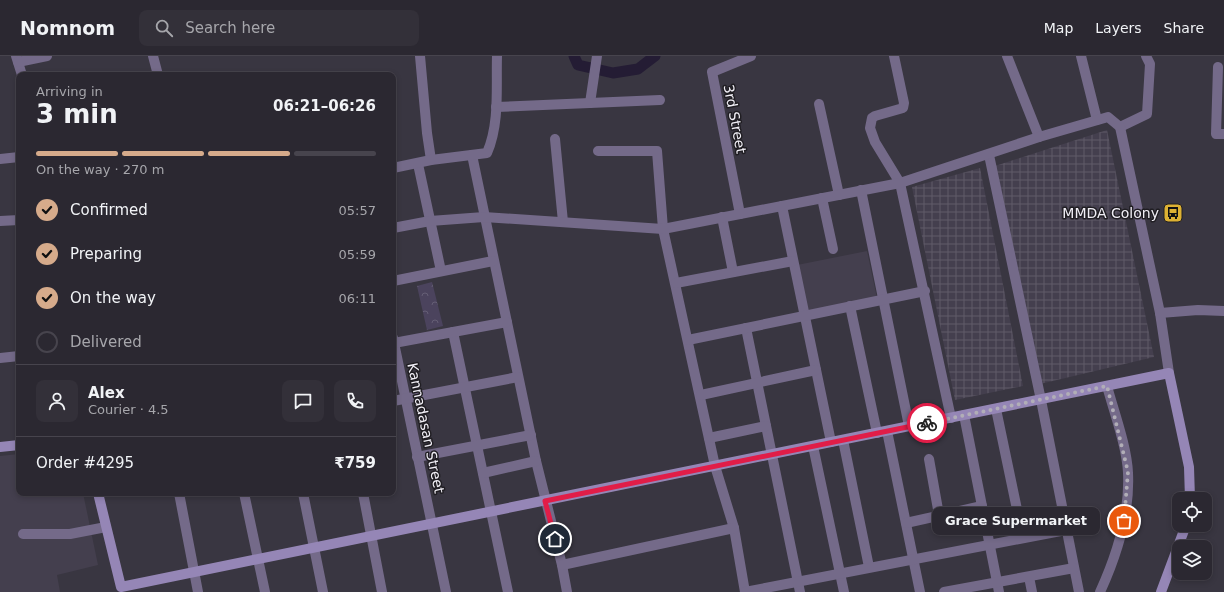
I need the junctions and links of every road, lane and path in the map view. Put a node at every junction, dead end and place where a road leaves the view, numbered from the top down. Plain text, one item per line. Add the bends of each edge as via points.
1 (47, 56) edge
2 (153, 56) edge
3 (420, 56) edge
4 (496, 56) edge
5 (751, 56) edge
6 (894, 56) edge
7 (1007, 56) edge
8 (1081, 56) edge
9 (1146, 56) edge
10 (17, 59) edge
11 (597, 60) edge
12 (1218, 68) dead end
13 (21, 72) edge
14 (157, 72) edge
15 (660, 100) dead end
16 (590, 103) junction
17 (819, 104) dead end
18 (496, 106) junction
19 (1097, 120) junction
20 (1120, 127) junction
21 (1220, 134) edge
22 (1039, 137) junction
23 (555, 139) dead end
24 (598, 151) dead end
25 (988, 155) junction
26 (472, 156) junction
27 (16, 157) edge
28 (0, 159) edge
29 (431, 160) junction
30 (418, 164) junction
31 (396, 168) edge
32 (900, 183) junction
33 (861, 190) junction
34 (839, 195) junction
35 (822, 198) junction
36 (782, 206) junction
37 (740, 214) junction
38 (484, 217) junction
39 (722, 217) junction
40 (16, 220) edge
41 (430, 220) junction
42 (0, 221) edge
43 (563, 222) junction
44 (396, 227) edge
45 (663, 228) junction
46 (833, 249) dead end
47 (493, 261) junction
48 (793, 261) junction
49 (441, 272) junction
50 (733, 272) junction
51 (396, 280) edge
52 (676, 283) junction
53 (925, 291) junction
54 (884, 300) junction
55 (850, 306) junction
56 (1224, 311) edge
57 (1160, 313) junction
58 (804, 316) junction
59 (507, 322) junction
60 (746, 328) junction
61 (454, 332) junction
62 (688, 340) junction
63 (396, 341) edge
64 (396, 351) edge
65 (16, 356) edge
66 (0, 358) edge
67 (816, 370) junction
68 (1169, 374) junction
69 (518, 377) junction
70 (758, 383) junction
71 (1107, 386) junction
72 (466, 388) junction
73 (701, 395) junction
74 (406, 400) junction
75 (1041, 400) junction
76 (396, 402) edge
77 (996, 409) junction
78 (964, 415) junction
79 (951, 418) junction
80 (766, 426) junction
81 (909, 426) junction
82 (882, 432) junction
83 (531, 435) junction
84 (709, 438) junction
85 (843, 440) junction
86 (831, 442) junction
87 (477, 444) junction
88 (16, 445) edge
89 (813, 446) junction
90 (0, 447) edge
91 (771, 455) junction
92 (417, 457) junction
93 (929, 459) dead end
94 (536, 461) junction
95 (715, 466) junction
96 (483, 473) junction
97 (1190, 492) edge
98 (99, 496) edge
99 (179, 496) edge
100 (245, 496) edge
101 (304, 496) edge
102 (364, 496) edge
103 (545, 501) junction
104 (982, 506) junction
105 (491, 512) junction
106 (939, 515) junction
107 (906, 523) junction
108 (431, 524) junction
109 (106, 527) junction
110 (734, 528) junction
111 (1066, 530) junction
112 (1183, 532) edge
113 (23, 534) dead end
114 (371, 536) junction
115 (1023, 538) junction
116 (990, 544) junction
117 (314, 548) junction
118 (913, 558) junction
119 (258, 559) junction
120 (562, 565) junction
121 (869, 567) junction
122 (1074, 568) junction
123 (194, 572) junction
124 (840, 572) junction
125 (1029, 577) junction
126 (797, 581) junction
127 (998, 587) edge
128 (121, 590) edge
129 (960, 591) edge
130 (198, 592) edge
131 (265, 592) edge
132 (323, 592) edge
133 (382, 592) edge
134 (446, 592) edge
135 (508, 592) edge
136 (567, 592) edge
137 (745, 592) edge
138 (800, 592) edge
139 (844, 592) edge
140 (920, 592) edge
141 (944, 592) edge
142 (1032, 592) edge
143 (1079, 592) edge
144 (1100, 592) edge
145 (1161, 592) edge

1 - 10 street
2 - 14 street
3 - 29 street
4 - 18 street
5 - 37 street, 3rd Street via 712,72
6 - 32 street via 903,108 875,116 870,128 875,142
7 - 22 street
8 - 19 street
9 - 20 street via 1150,64 1147,114
10 - 13 street
11 - 16 street
12 - 21 street
15 - 16 street
16 - 18 street
17 - 34 street
18 - 26 street via 491,143 487,153
19 - 20 street via 1108,117
19 - 22 street
20 - 57 street
22 - 25 street
23 - 43 street
24 - 45 street via 657,151
25 - 32 street
25 - 75 street
26 - 29 street
26 - 38 street
27 - 28 street
29 - 30 street
30 - 31 street
30 - 41 street
32 - 33 street
32 - 53 street
33 - 34 street
33 - 54 street
34 - 35 street
35 - 36 street
35 - 46 street
36 - 37 street
36 - 48 street
37 - 39 street
38 - 41 street
38 - 43 street
38 - 47 street
39 - 45 street
39 - 50 street
40 - 42 street
41 - 44 street
41 - 49 street
43 - 45 street
45 - 52 street
47 - 49 street
47 - 59 street
48 - 50 street
48 - 58 street
49 - 51 street
50 - 52 street
52 - 62 street
53 - 54 street
53 - 79 street
54 - 55 street
54 - 81 street
55 - 58 street
55 - 82 street
56 - 57 street
57 - 68 street
58 - 60 street
58 - 67 street
59 - 61 street
59 - 69 street
60 - 62 street
60 - 70 street
61 - 63 street
61 - 72 street
62 - 73 street
64 - 74 street, Kannadasan Street
65 - 66 street
67 - 70 street
67 - 86 street
68 - 71 street
68 - 97 street via 1189,467
69 - 72 street
69 - 83 street
70 - 73 street
70 - 80 street
71 - 75 street
71 - 144 street via 1128,472 1128,497 1118,545
72 - 74 street
72 - 87 street
73 - 84 street
74 - 76 street
74 - 92 street, Kannadasan Street
75 - 77 street
75 - 111 street
77 - 78 street
77 - 115 street
78 - 79 street
78 - 104 street
79 - 81 street
80 - 84 street
80 - 91 street
81 - 82 street
82 - 85 street
82 - 107 street
83 - 87 street
83 - 94 street
84 - 95 street
85 - 86 street
85 - 121 street
86 - 89 street
87 - 92 street
87 - 96 street
88 - 90 street
89 - 91 street
89 - 124 street
91 - 95 street
91 - 126 street
92 - 108 street, Kannadasan Street
93 - 106 street
94 - 96 street
94 - 103 street
95 - 103 street
95 - 110 street
96 - 105 street
98 - 109 street
99 - 123 street
100 - 119 street
101 - 117 street
102 - 114 street
103 - 105 street
103 - 120 street
104 - 106 street
104 - 116 street
105 - 108 street
105 - 135 street
106 - 107 street
107 - 118 street
108 - 114 street
108 - 134 street, Kannadasan Street
109 - 113 street via 70,534
109 - 128 street
110 - 120 street
110 - 137 street
111 - 115 street
111 - 122 street
112 - 145 street
114 - 117 street
114 - 133 street
115 - 116 street
116 - 118 street
116 - 127 street
117 - 119 street
117 - 132 street
118 - 121 street
118 - 140 street
119 - 123 street
119 - 131 street
120 - 136 street
121 - 124 street
122 - 125 street
122 - 143 street
123 - 128 street
123 - 130 street
124 - 126 street
124 - 139 street
125 - 127 street
125 - 142 street
126 - 137 street
126 - 138 street
127 - 129 street
129 - 141 street

